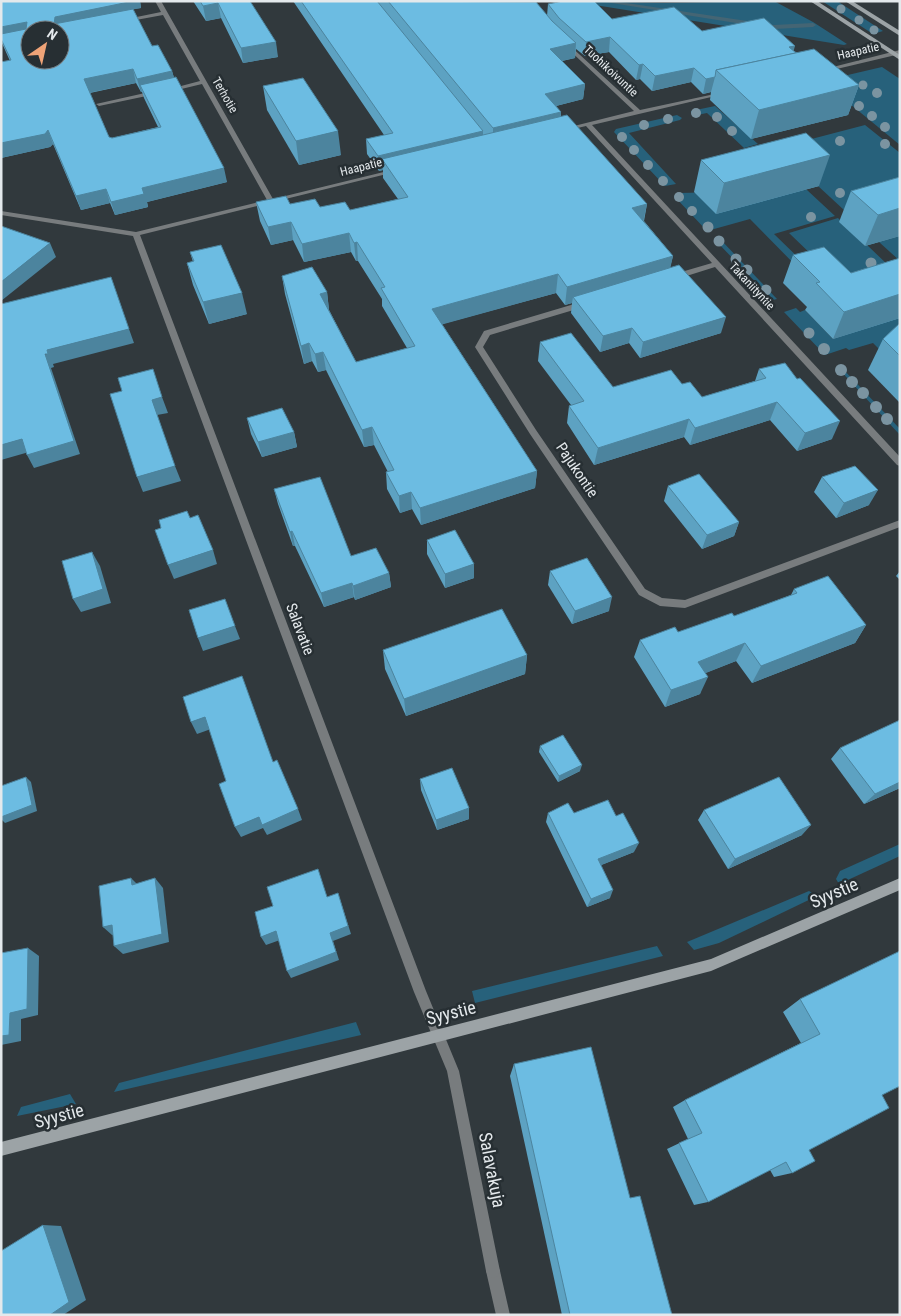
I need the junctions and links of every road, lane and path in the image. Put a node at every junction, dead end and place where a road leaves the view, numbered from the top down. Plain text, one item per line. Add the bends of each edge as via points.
1 (158, 1) edge
2 (812, 1) edge
3 (848, 1) edge
4 (164, 12) junction
5 (117, 22) edge
6 (900, 34) edge
7 (560, 39) edge
8 (898, 55) edge
9 (812, 73) edge
10 (204, 82) junction
11 (730, 91) edge
12 (99, 104) dead end
13 (639, 112) junction
14 (588, 124) junction
15 (560, 130) edge
16 (404, 169) edge
17 (271, 200) junction
18 (1, 213) edge
19 (136, 234) junction
20 (716, 264) junction
21 (665, 280) edge
22 (590, 302) edge
23 (900, 462) edge
24 (900, 523) edge
25 (900, 884) edge
26 (437, 1035) junction
27 (1, 1149) edge
28 (503, 1315) edge

1 - 4 street, Terhotie
2 - 8 street
3 - 6 street
4 - 5 street
4 - 10 street, Terhotie
7 - 13 street, Tuohikoivuntie
8 - 9 street, Haapatie
10 - 12 street
10 - 17 street, Terhotie
11 - 13 street
13 - 14 street
14 - 15 street
14 - 20 street, Takaniityntie
16 - 17 street, Haapatie
17 - 19 street, Haapatie
18 - 19 street, Haapatie
19 - 26 street, Salavatie
20 - 21 street
20 - 23 street, Takaniityntie
22 - 24 street, Pajukontie via 487,333 479,347 642,592 660,602 685,604
25 - 26 street, Syystie via 711,965
26 - 27 street, Syystie
26 - 28 street, Salavakuja via 453,1071

